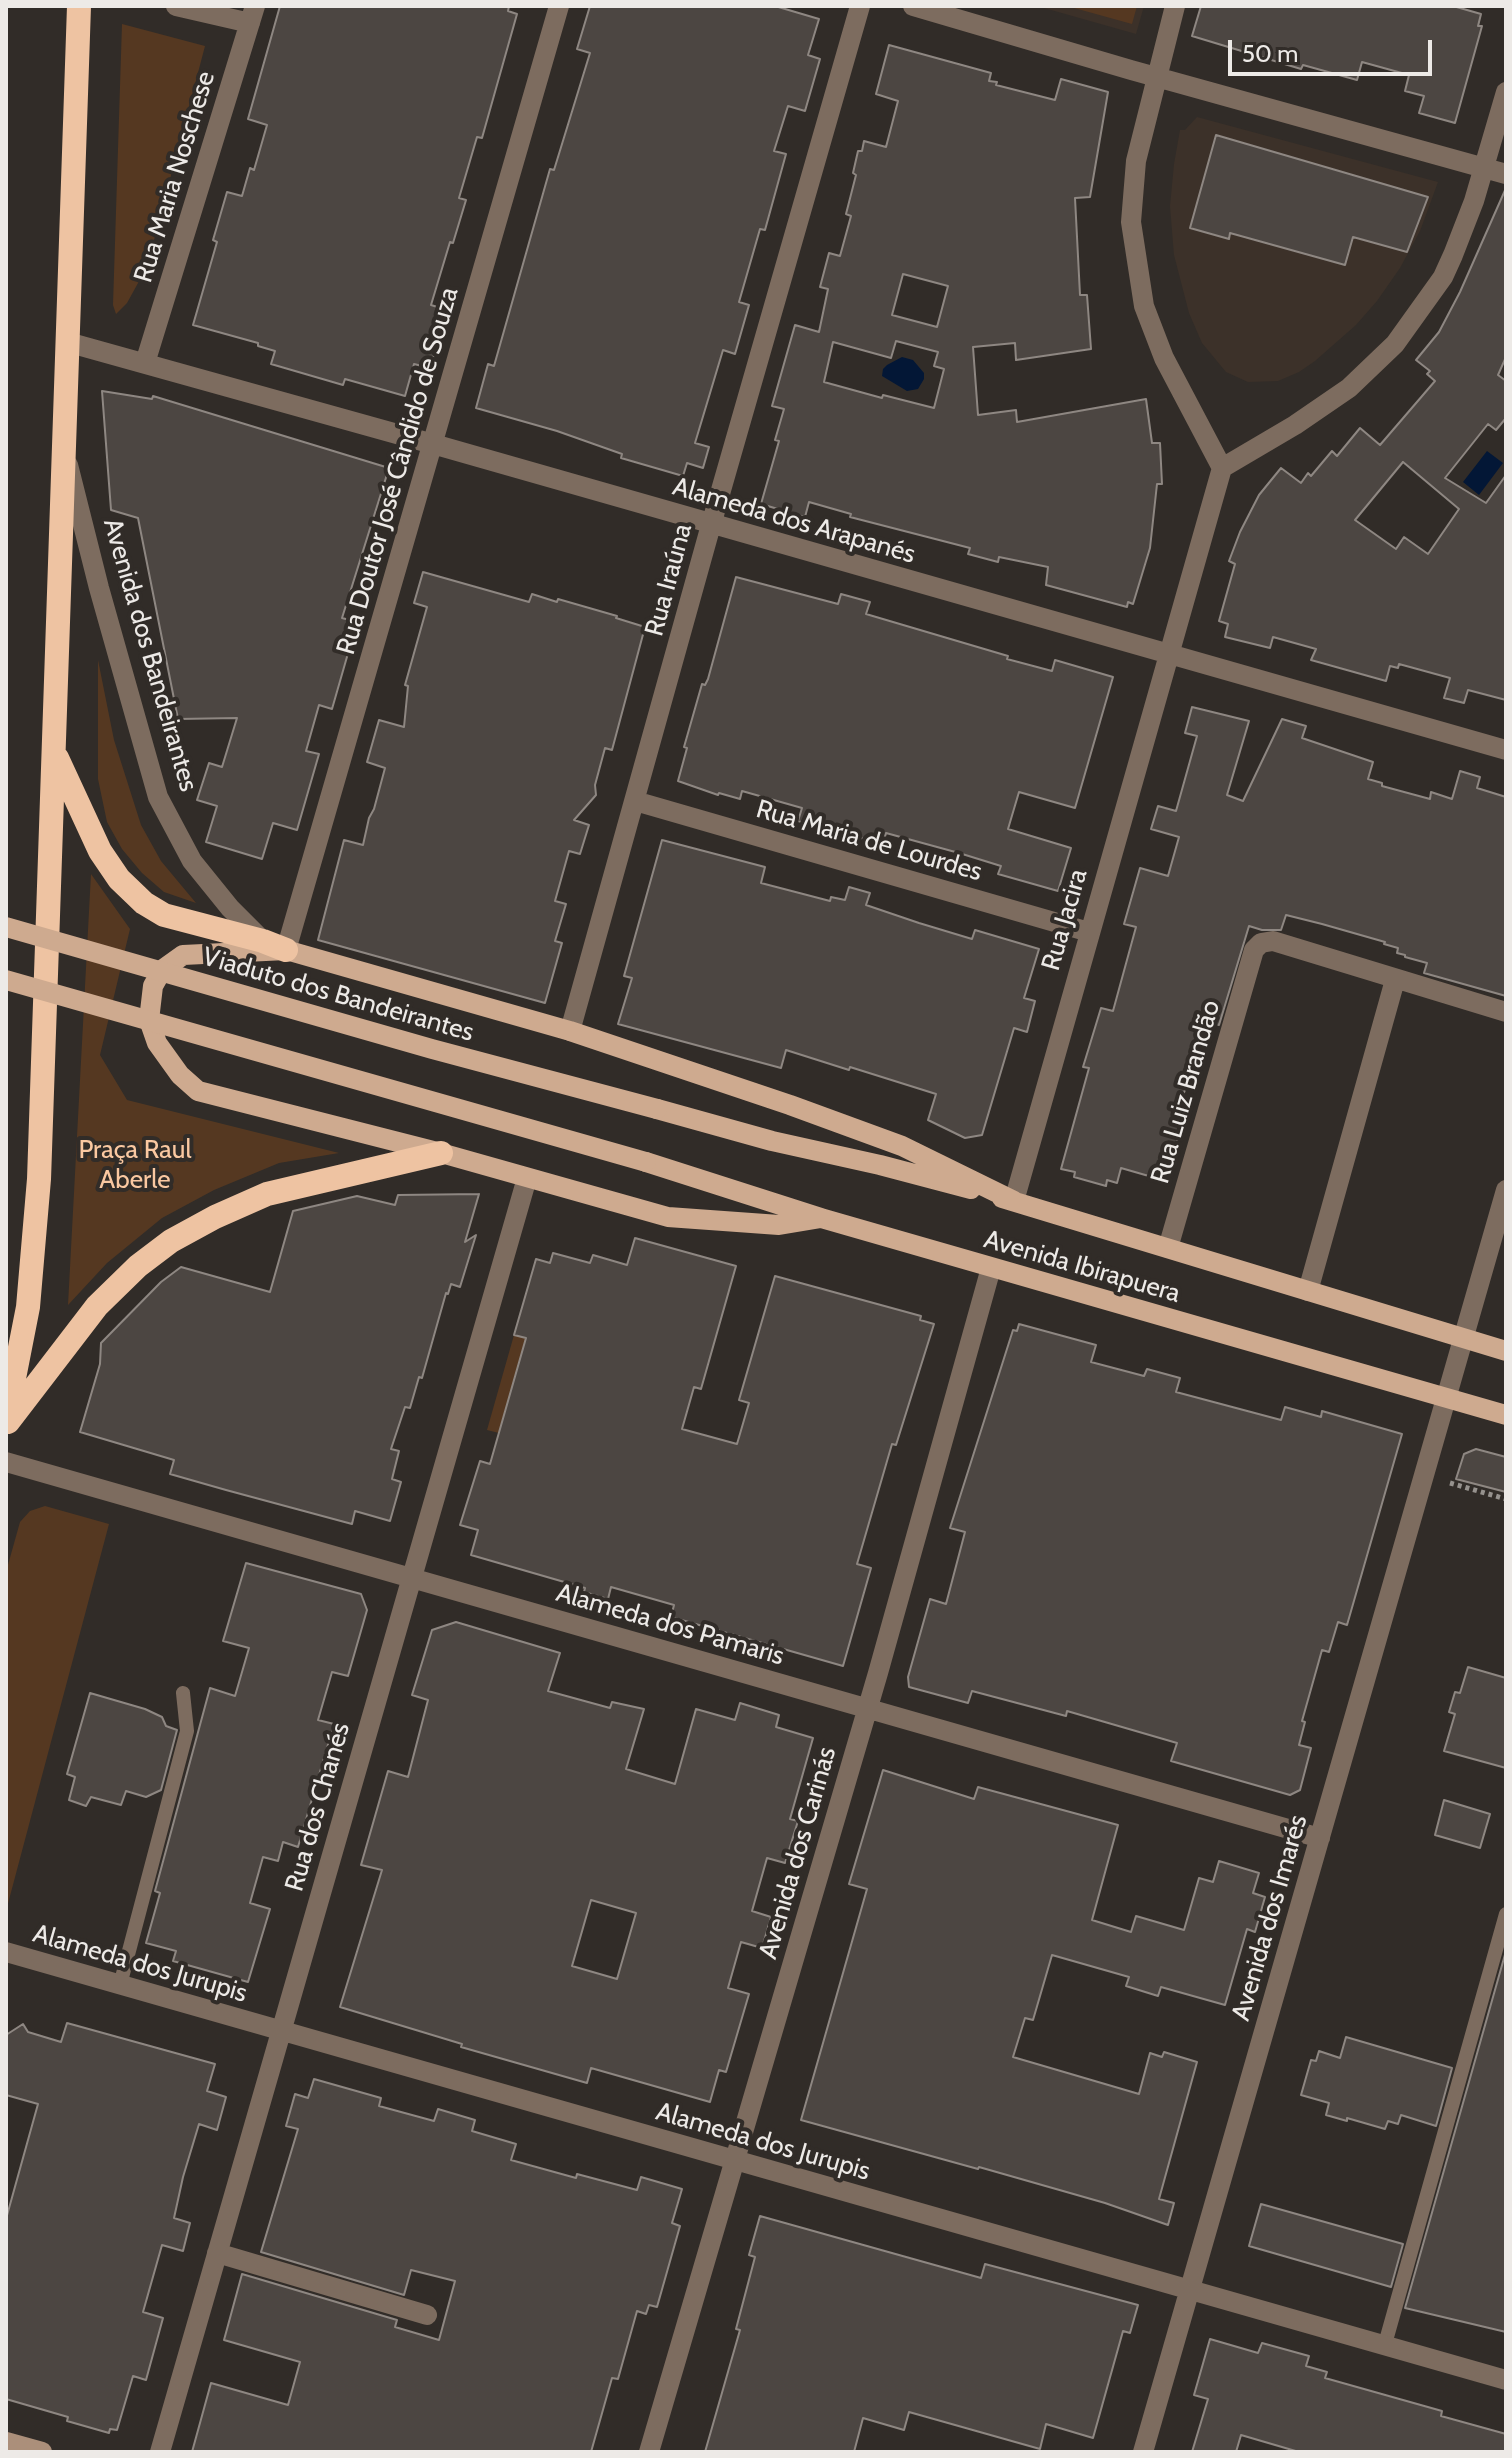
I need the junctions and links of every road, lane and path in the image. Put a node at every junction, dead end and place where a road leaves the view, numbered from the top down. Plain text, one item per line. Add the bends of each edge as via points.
1 (79, 6) edge
2 (176, 6) edge
3 (559, 6) edge
4 (860, 6) edge
5 (913, 6) edge
6 (1175, 6) edge
7 (252, 15) edge
8 (1155, 77) junction
9 (1506, 92) edge
10 (1484, 168) junction
11 (1506, 174) edge
12 (67, 342) junction
13 (145, 363) junction
14 (433, 444) junction
15 (64, 448) junction
16 (1222, 468) junction
17 (711, 525) junction
18 (1169, 655) junction
19 (1506, 750) edge
20 (54, 752) junction
21 (635, 801) junction
22 (6, 927) edge
23 (1089, 932) junction
24 (263, 941) junction
25 (286, 950) junction
26 (6, 980) edge
27 (1395, 980) junction
28 (1506, 1012) edge
29 (570, 1031) junction
30 (657, 1109) joint
31 (441, 1153) junction
32 (527, 1178) junction
33 (1506, 1190) edge
34 (1014, 1201) junction
35 (821, 1218) junction
36 (1168, 1248) junction
37 (991, 1268) junction
38 (1308, 1291) junction
39 (1463, 1339) junction
40 (1506, 1351) edge
41 (1446, 1398) junction
42 (1506, 1415) edge
43 (6, 1421) edge
44 (6, 1462) edge
45 (1450, 1483) dead end
46 (1506, 1499) edge
47 (412, 1578) junction
48 (183, 1693) dead end
49 (867, 1710) junction
50 (1320, 1838) junction
51 (1506, 1914) edge
52 (6, 1952) edge
53 (120, 1985) junction
54 (279, 2031) junction
55 (735, 2161) junction
56 (217, 2253) junction
57 (1190, 2290) junction
58 (427, 2315) dead end
59 (1385, 2344) junction
60 (1506, 2380) edge
61 (6, 2442) edge
62 (42, 2452) edge
63 (160, 2452) edge
64 (649, 2452) edge
65 (1143, 2452) edge

1 - 12 highway, Avenida dos Bandeirantes
2 - 7 street
3 - 14 street, Rua Doutor José Cândido de Souza
4 - 17 street, Rua Iraúna
5 - 8 street
6 - 8 street
7 - 13 street, Rua Maria Noschese
8 - 10 street
8 - 16 street via 1136,161 1131,222 1136,262 1144,306 1164,358
9 - 10 street
10 - 11 street
10 - 16 street via 1443,277 1395,344 1349,388
12 - 13 street, Alameda dos Arapanés
12 - 15 highway, Avenida dos Bandeirantes
13 - 14 street, Alameda dos Arapanés
14 - 17 street, Alameda dos Arapanés
14 - 25 street, Rua Doutor José Cândido de Souza
15 - 20 highway, Avenida dos Bandeirantes
15 - 24 street, Avenida dos Bandeirantes via 158,797 192,861
16 - 18 street, Rua Jacira
17 - 18 street, Alameda dos Arapanés
17 - 21 street, Rua Iraúna
18 - 19 street, Alameda dos Arapanés
18 - 23 street, Rua Jacira
20 - 24 highway via 100,851 144,903 164,915
20 - 43 highway, Avenida dos Bandeirantes via 39,1179 28,1307
21 - 23 street, Rua Maria de Lourdes
21 - 29 street, Rua Iraúna
22 - 30 main road, Viaduto dos Bandeirantes, bridge
23 - 34 street, Rua Jacira
24 - 25 highway
25 - 29 main road
25 - 31 main road via 183,955 162,970 153,986 149,1020 157,1043 180,1075 198,1091
26 - 35 main road, Avenida Ibirapuera, bridge via 646,1162
27 - 28 street
27 - 36 street, Rua Luiz Brandão via 1273,941 1254,950
27 - 38 street
29 - 34 main road via 902,1146
30 - 34 main road, Avenida Ibirapuera
31 - 32 main road
31 - 43 highway via 267,1194 171,1241 97,1306
32 - 35 main road via 668,1217 779,1225
32 - 47 street, Rua dos Chanés
33 - 39 street, Avenida dos Imarés
34 - 36 main road, Avenida Ibirapuera
35 - 37 main road, Avenida Ibirapuera
36 - 38 main road, Avenida Ibirapuera
37 - 41 main road, Avenida Ibirapuera
37 - 49 street, Avenida dos Carinás
38 - 39 main road, Avenida Ibirapuera
39 - 40 main road, Avenida Ibirapuera
39 - 41 street, Avenida dos Imarés
41 - 42 main road, Avenida Ibirapuera
41 - 50 street, Avenida dos Imarés
44 - 47 street, Alameda dos Pamaris
45 - 46 path
47 - 49 street, Alameda dos Pamaris
47 - 54 street, Rua dos Chanés
48 - 53 lane via 187,1731
49 - 50 street, Alameda dos Pamaris
49 - 55 street, Avenida dos Carinás
50 - 57 street, Avenida dos Imarés
51 - 59 lane
52 - 53 street, Alameda dos Jurupis
53 - 54 street, Alameda dos Jurupis
54 - 55 street, Alameda dos Jurupis
54 - 56 street, Rua dos Chanés
55 - 57 street, Alameda dos Jurupis
55 - 64 street, Avenida dos Carinás
56 - 58 street
56 - 63 street, Rua dos Chanés
57 - 59 street, Alameda dos Jurupis
57 - 65 street, Avenida dos Imarés
59 - 60 street, Alameda dos Jurupis
61 - 62 main road

